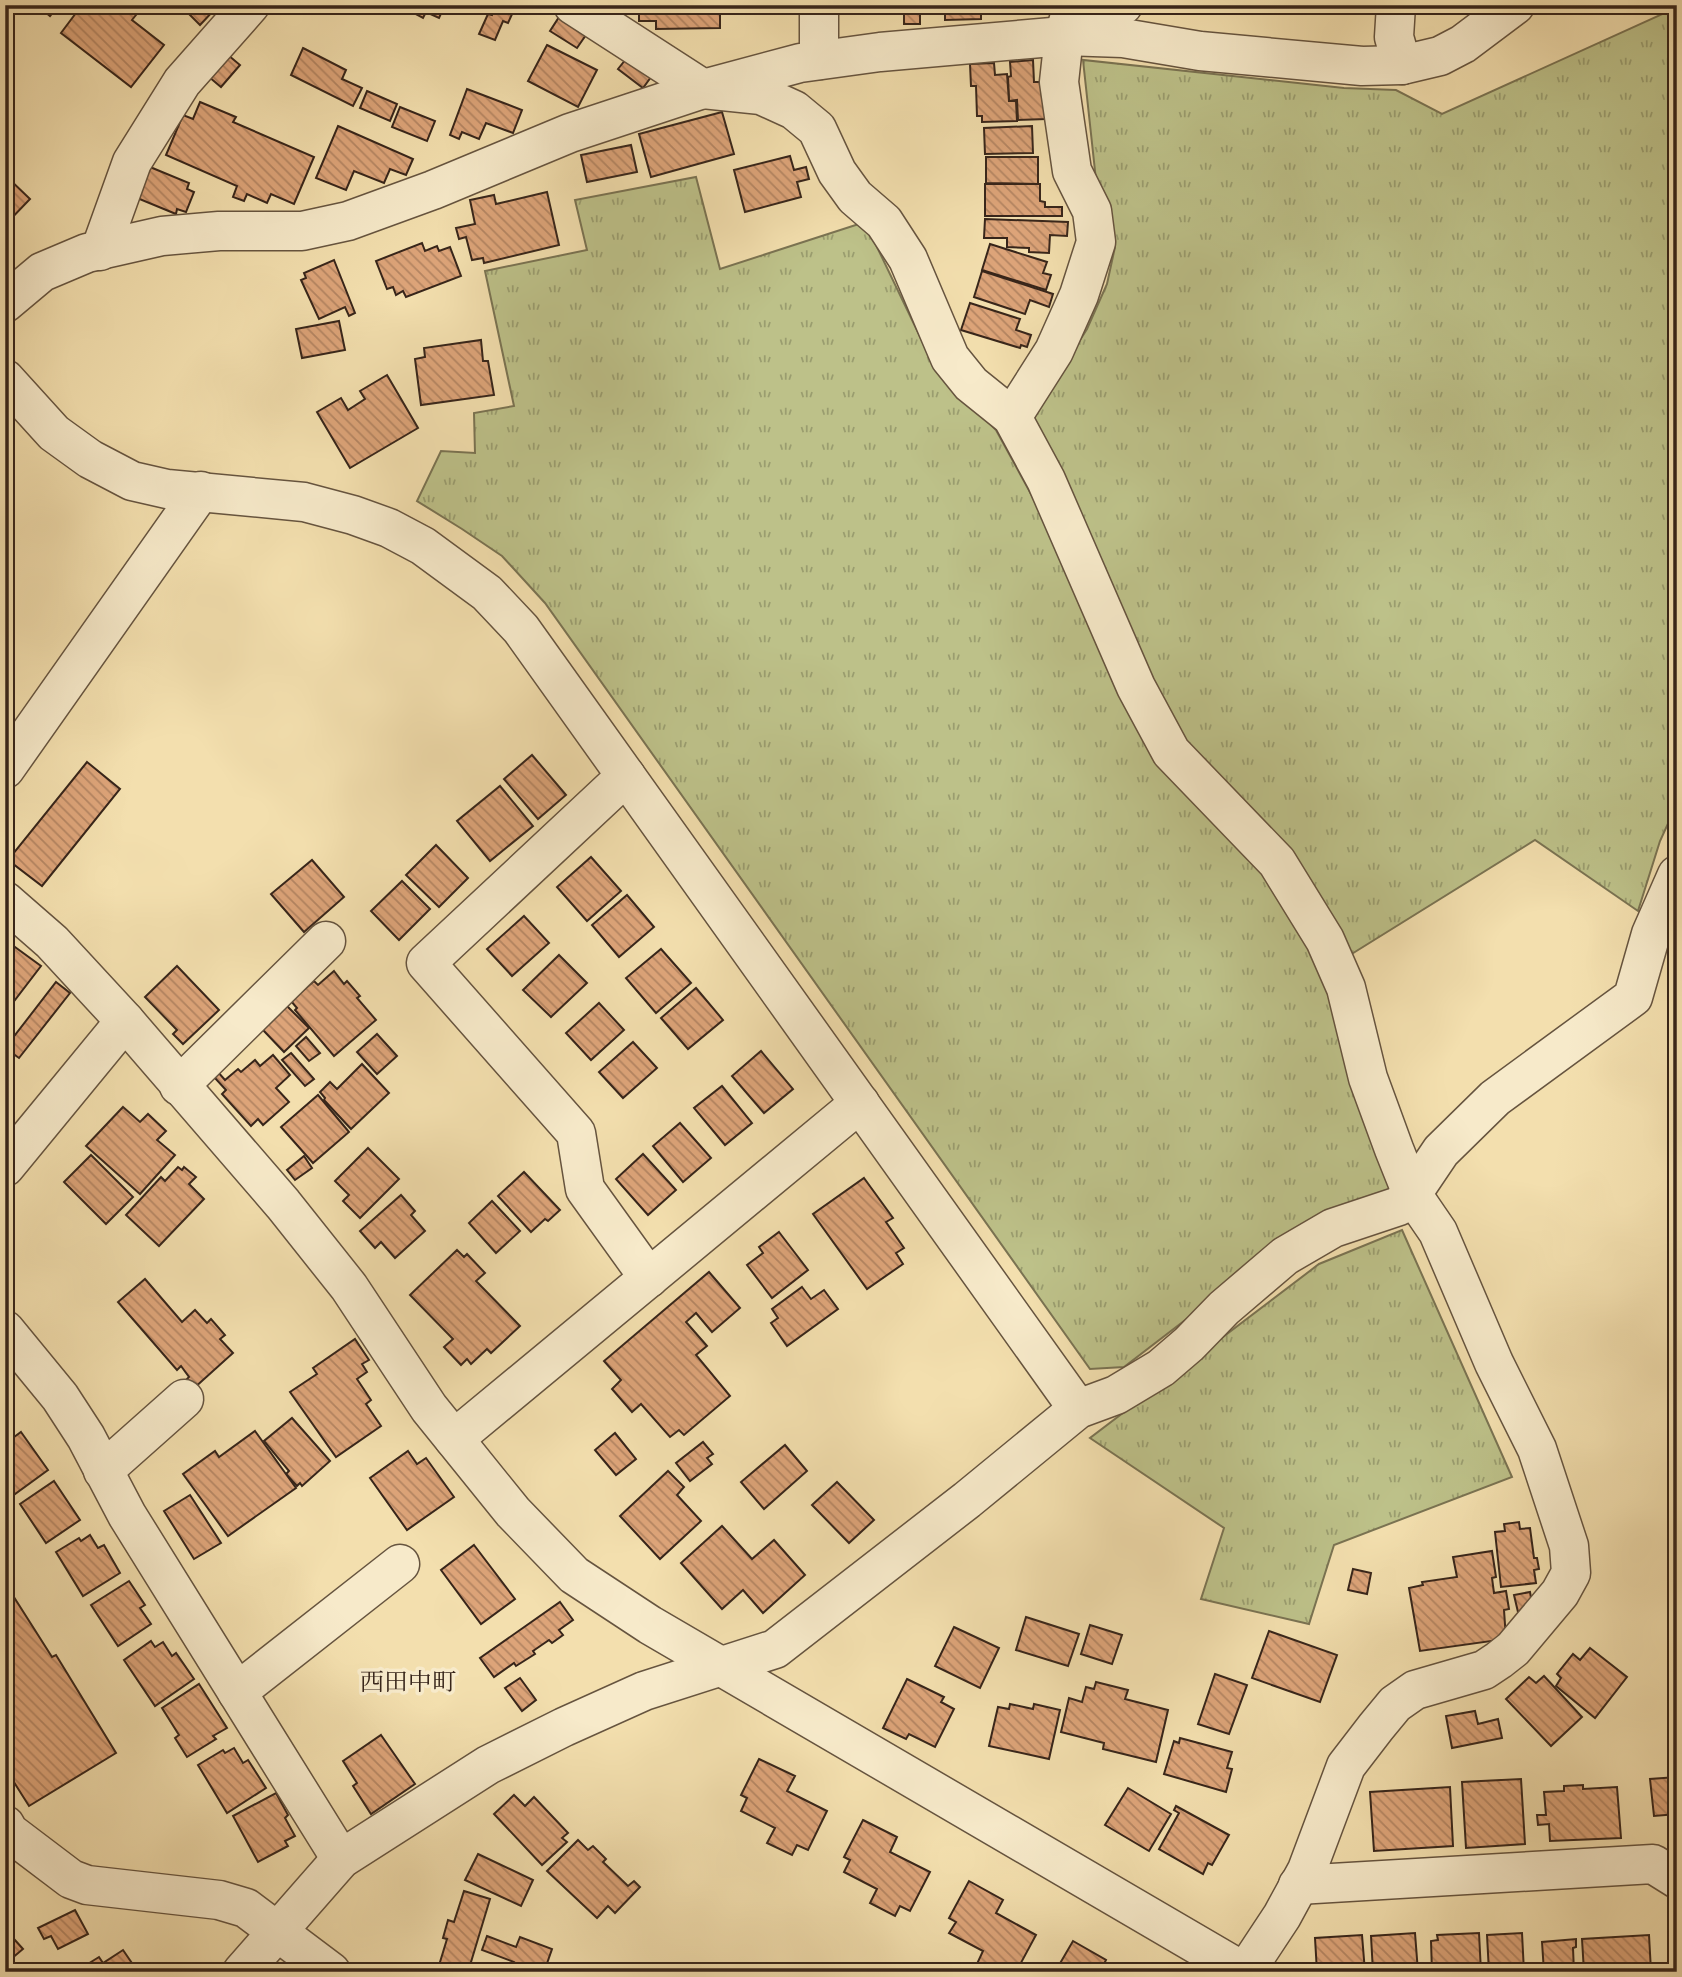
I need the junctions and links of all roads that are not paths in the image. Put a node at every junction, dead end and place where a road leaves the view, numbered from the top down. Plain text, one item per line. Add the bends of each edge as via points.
1 (250, 5) edge
2 (573, 5) edge
3 (819, 5) edge
4 (1123, 5) edge
5 (1396, 5) edge
6 (1515, 5) edge
7 (611, 17) edge
8 (1069, 21) edge
9 (819, 60) junction
10 (1402, 65) junction
11 (703, 89) junction
12 (100, 251) junction
13 (5, 303) edge
14 (5, 379) edge
15 (1012, 417) junction
16 (201, 491) junction
17 (5, 769) edge
18 (626, 776) junction
19 (1677, 875) edge
20 (5, 901) edge
21 (326, 941) dead end
22 (125, 1021) junction
23 (179, 1086) junction
24 (860, 1103) junction
25 (5, 1167) edge
26 (1412, 1194) junction
27 (649, 1278) junction
28 (5, 1330) edge
29 (184, 1399) dead end
30 (1078, 1409) junction
31 (454, 1439) junction
32 (103, 1471) junction
33 (400, 1564) dead end
34 (723, 1666) junction
35 (237, 1692) junction
36 (5, 1825) edge
37 (341, 1859) junction
38 (1677, 1879) edge
39 (1298, 1885) junction
40 (278, 1931) junction
41 (242, 1972) edge
42 (331, 1972) edge
43 (1244, 1972) edge

1 - 12 street via 181,82 132,162
2 - 7 street
3 - 9 street
4 - 8 street
5 - 10 street via 1394,37
6 - 10 street via 1440,57
7 - 11 street
8 - 9 street
8 - 10 street via 1123,38 1200,51 1362,66
8 - 15 street via 1059,82 1072,171 1092,211 1096,242 1054,351
9 - 11 street
11 - 12 street via 570,133 348,221 302,232 162,236
11 - 15 street via 761,95 794,110 817,129 837,172 855,197 884,222 908,259 950,358 971,384
12 - 13 street via 42,272
14 - 16 street via 54,433 90,459 132,481
15 - 26 street via 1046,480 1136,687 1171,752 1277,862 1325,940 1346,988 1368,1079
16 - 17 street
16 - 18 street via 304,502 389,528 424,546 480,587 521,629
18 - 24 street
18 - 27 street via 426,963 576,1133 585,1189
19 - 26 street via 1651,934 1633,996 1495,1098 1441,1152
20 - 22 street via 52,942
21 - 23 street
22 - 23 street
22 - 25 street
23 - 31 street via 336,1270
24 - 27 street
24 - 30 street
26 - 30 street via 1399,1206 1333,1228 1285,1256 1161,1368 1116,1395
26 - 39 street via 1438,1232 1536,1449 1569,1546 1571,1573 1560,1593 1499,1660 1484,1670 1415,1690 1395,1704 1346,1766
27 - 31 street
28 - 32 street via 60,1397
29 - 32 street
30 - 34 street via 775,1649
31 - 34 street via 513,1512 574,1575
32 - 35 street
33 - 35 street
34 - 37 street via 645,1691 488,1765
34 - 43 street
35 - 37 street
36 - 40 street via 71,1879 87,1885 219,1900 246,1908
37 - 40 street
38 - 39 street via 1653,1864
39 - 43 street
40 - 41 street
40 - 42 street

